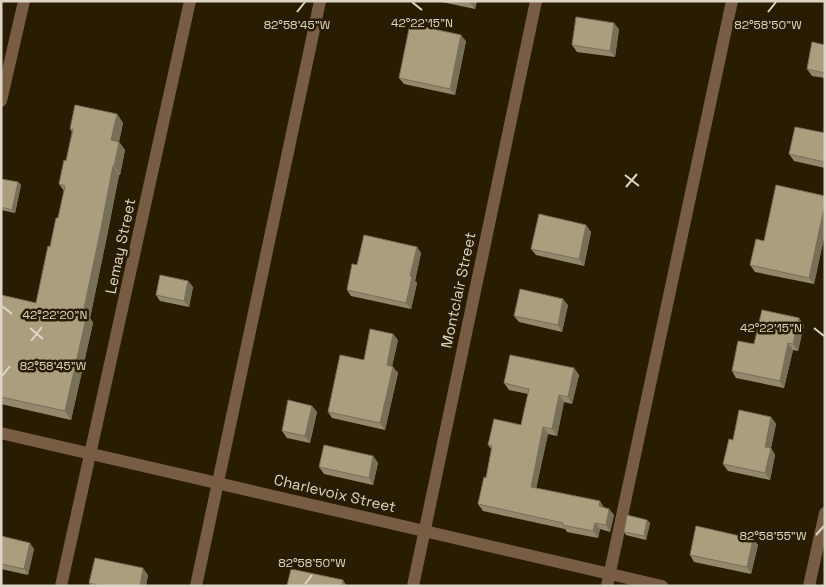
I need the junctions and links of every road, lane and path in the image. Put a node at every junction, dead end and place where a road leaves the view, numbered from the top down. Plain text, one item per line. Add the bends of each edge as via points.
1 (24, 1) edge
2 (190, 1) edge
3 (320, 1) edge
4 (536, 1) edge
5 (732, 1) edge
6 (1, 101) edge
7 (1, 433) edge
8 (91, 454) junction
9 (218, 482) junction
10 (825, 513) edge
11 (424, 530) junction
12 (609, 580) edge
13 (61, 586) edge
14 (196, 586) edge
15 (413, 586) edge
16 (662, 586) edge
17 (810, 586) edge

1 - 6 street
2 - 8 street, Lemay Street
3 - 9 street
4 - 11 street, Montclair Street
5 - 12 street
7 - 8 street, Charlevoix Street
8 - 9 street, Charlevoix Street
8 - 13 street, Lemay Street
9 - 11 street, Charlevoix Street
9 - 14 street
10 - 17 street
11 - 12 street, Charlevoix Street
11 - 15 street, Montclair Street
12 - 16 street, Charlevoix Street

